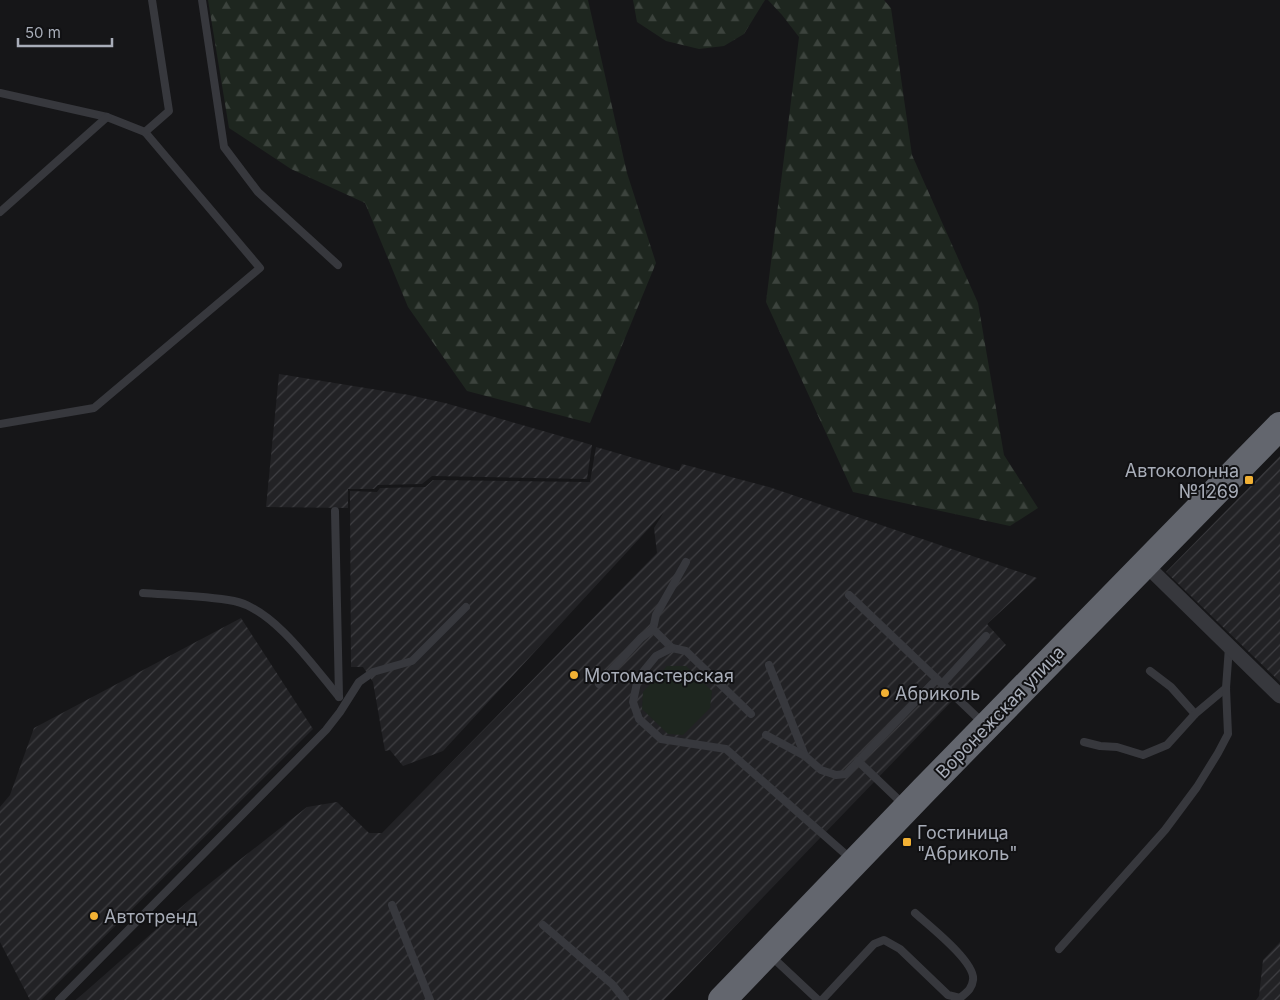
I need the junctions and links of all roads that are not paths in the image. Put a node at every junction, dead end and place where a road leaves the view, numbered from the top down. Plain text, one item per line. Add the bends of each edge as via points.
1 (152, 0) edge
2 (202, 0) edge
3 (0, 93) edge
4 (107, 118) junction
5 (145, 132) junction
6 (0, 212) edge
7 (338, 265) dead end
8 (0, 424) edge
9 (1280, 426) edge
10 (335, 510) dead end
11 (686, 562) dead end
12 (1145, 564) junction
13 (143, 593) dead end
14 (848, 595) dead end
15 (466, 607) dead end
16 (653, 629) junction
17 (986, 636) dead end
18 (1229, 646) junction
19 (672, 648) junction
20 (769, 665) dead end
21 (1150, 671) dead end
22 (939, 681) junction
23 (599, 684) dead end
24 (1226, 688) junction
25 (1280, 696) edge
26 (340, 697) junction
27 (340, 712) junction
28 (752, 714) dead end
29 (1195, 714) junction
30 (986, 726) junction
31 (766, 735) dead end
32 (1084, 742) dead end
33 (806, 756) junction
34 (858, 761) junction
35 (907, 808) junction
36 (855, 862) junction
37 (392, 905) dead end
38 (915, 913) dead end
39 (543, 925) dead end
40 (1059, 949) dead end
41 (768, 953) junction
42 (59, 1000) edge
43 (430, 1000) edge
44 (626, 1000) edge
45 (722, 1000) edge
46 (818, 1000) edge
47 (822, 1000) edge

1 - 5 lane via 168,111
2 - 7 lane via 224,147 258,192
3 - 4 lane
4 - 5 lane
4 - 6 lane
5 - 8 lane via 260,268 94,408
9 - 12 highway, Воронежская улица
10 - 26 lane
11 - 16 lane via 656,615
12 - 18 street
12 - 30 highway, Воронежская улица
13 - 26 lane via 235,601 251,607 299,648
14 - 22 lane
15 - 27 lane via 412,661 373,672 359,682
16 - 19 lane
16 - 23 lane
17 - 22 lane
18 - 24 lane
18 - 25 street
19 - 28 lane via 686,651
19 - 36 lane via 656,656 638,678 633,702 639,719 661,739 726,749
20 - 33 lane
21 - 29 lane via 1171,686
22 - 30 lane
22 - 34 lane
24 - 29 lane
24 - 40 lane via 1228,734 1203,778 1165,830
26 - 27 lane
27 - 42 lane via 326,730
29 - 32 lane via 1167,745 1143,755
30 - 35 highway, Воронежская улица
31 - 33 lane
33 - 34 lane via 821,770 836,775 846,774
34 - 35 lane
35 - 36 highway, Воронежская улица
36 - 41 highway, Воронежская улица
37 - 43 lane
38 - 47 lane via 966,960 974,977 971,990 960,998 948,995 900,948 884,940 874,944
39 - 44 lane
41 - 45 highway, Воронежская улица
41 - 46 lane

